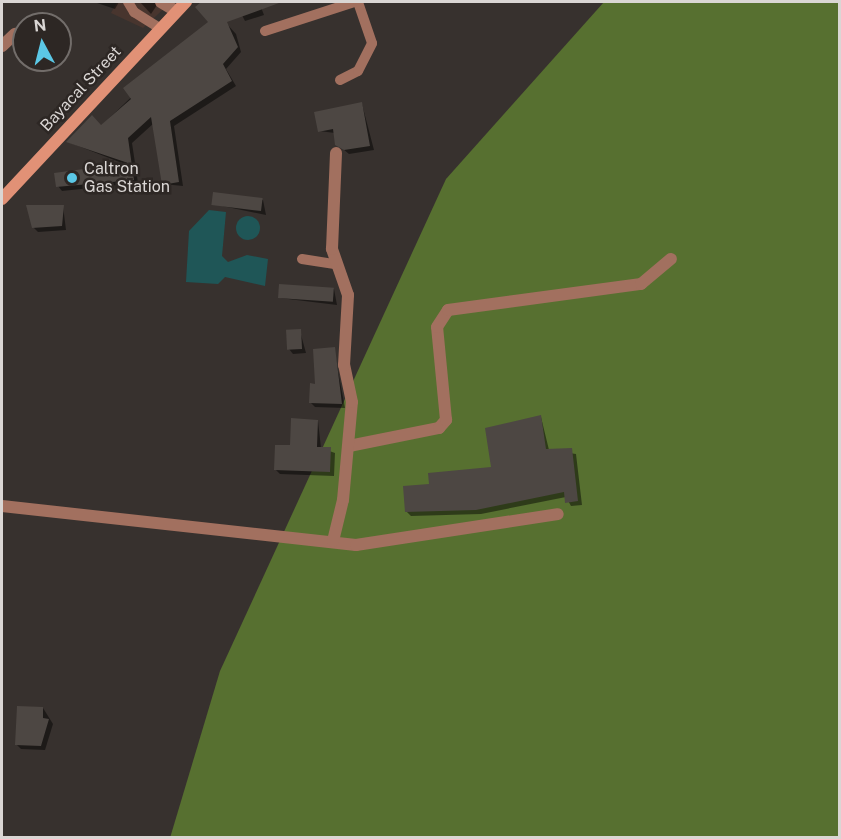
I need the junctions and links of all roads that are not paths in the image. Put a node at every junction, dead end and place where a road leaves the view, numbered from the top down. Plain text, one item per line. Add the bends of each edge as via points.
1 (128, 2) edge
2 (162, 2) edge
3 (186, 2) edge
4 (356, 2) edge
5 (176, 11) junction
6 (160, 28) junction
7 (266, 30) dead end
8 (340, 80) dead end
9 (336, 153) dead end
10 (2, 199) edge
11 (302, 259) dead end
12 (671, 259) dead end
13 (335, 264) junction
14 (349, 446) junction
15 (2, 506) edge
16 (558, 514) dead end
17 (333, 542) junction

1 - 6 lane via 134,12
2 - 5 street
3 - 5 main road, Bayacal Street
4 - 7 lane
4 - 8 lane via 372,44 358,71
5 - 6 main road, Bayacal Street
6 - 10 main road, Bayacal Street
9 - 13 street
11 - 13 lane
12 - 14 street via 641,284 448,310 437,327 446,420 439,428
13 - 14 street via 348,295 344,359 351,389
14 - 17 street
15 - 17 street
16 - 17 street via 397,540

